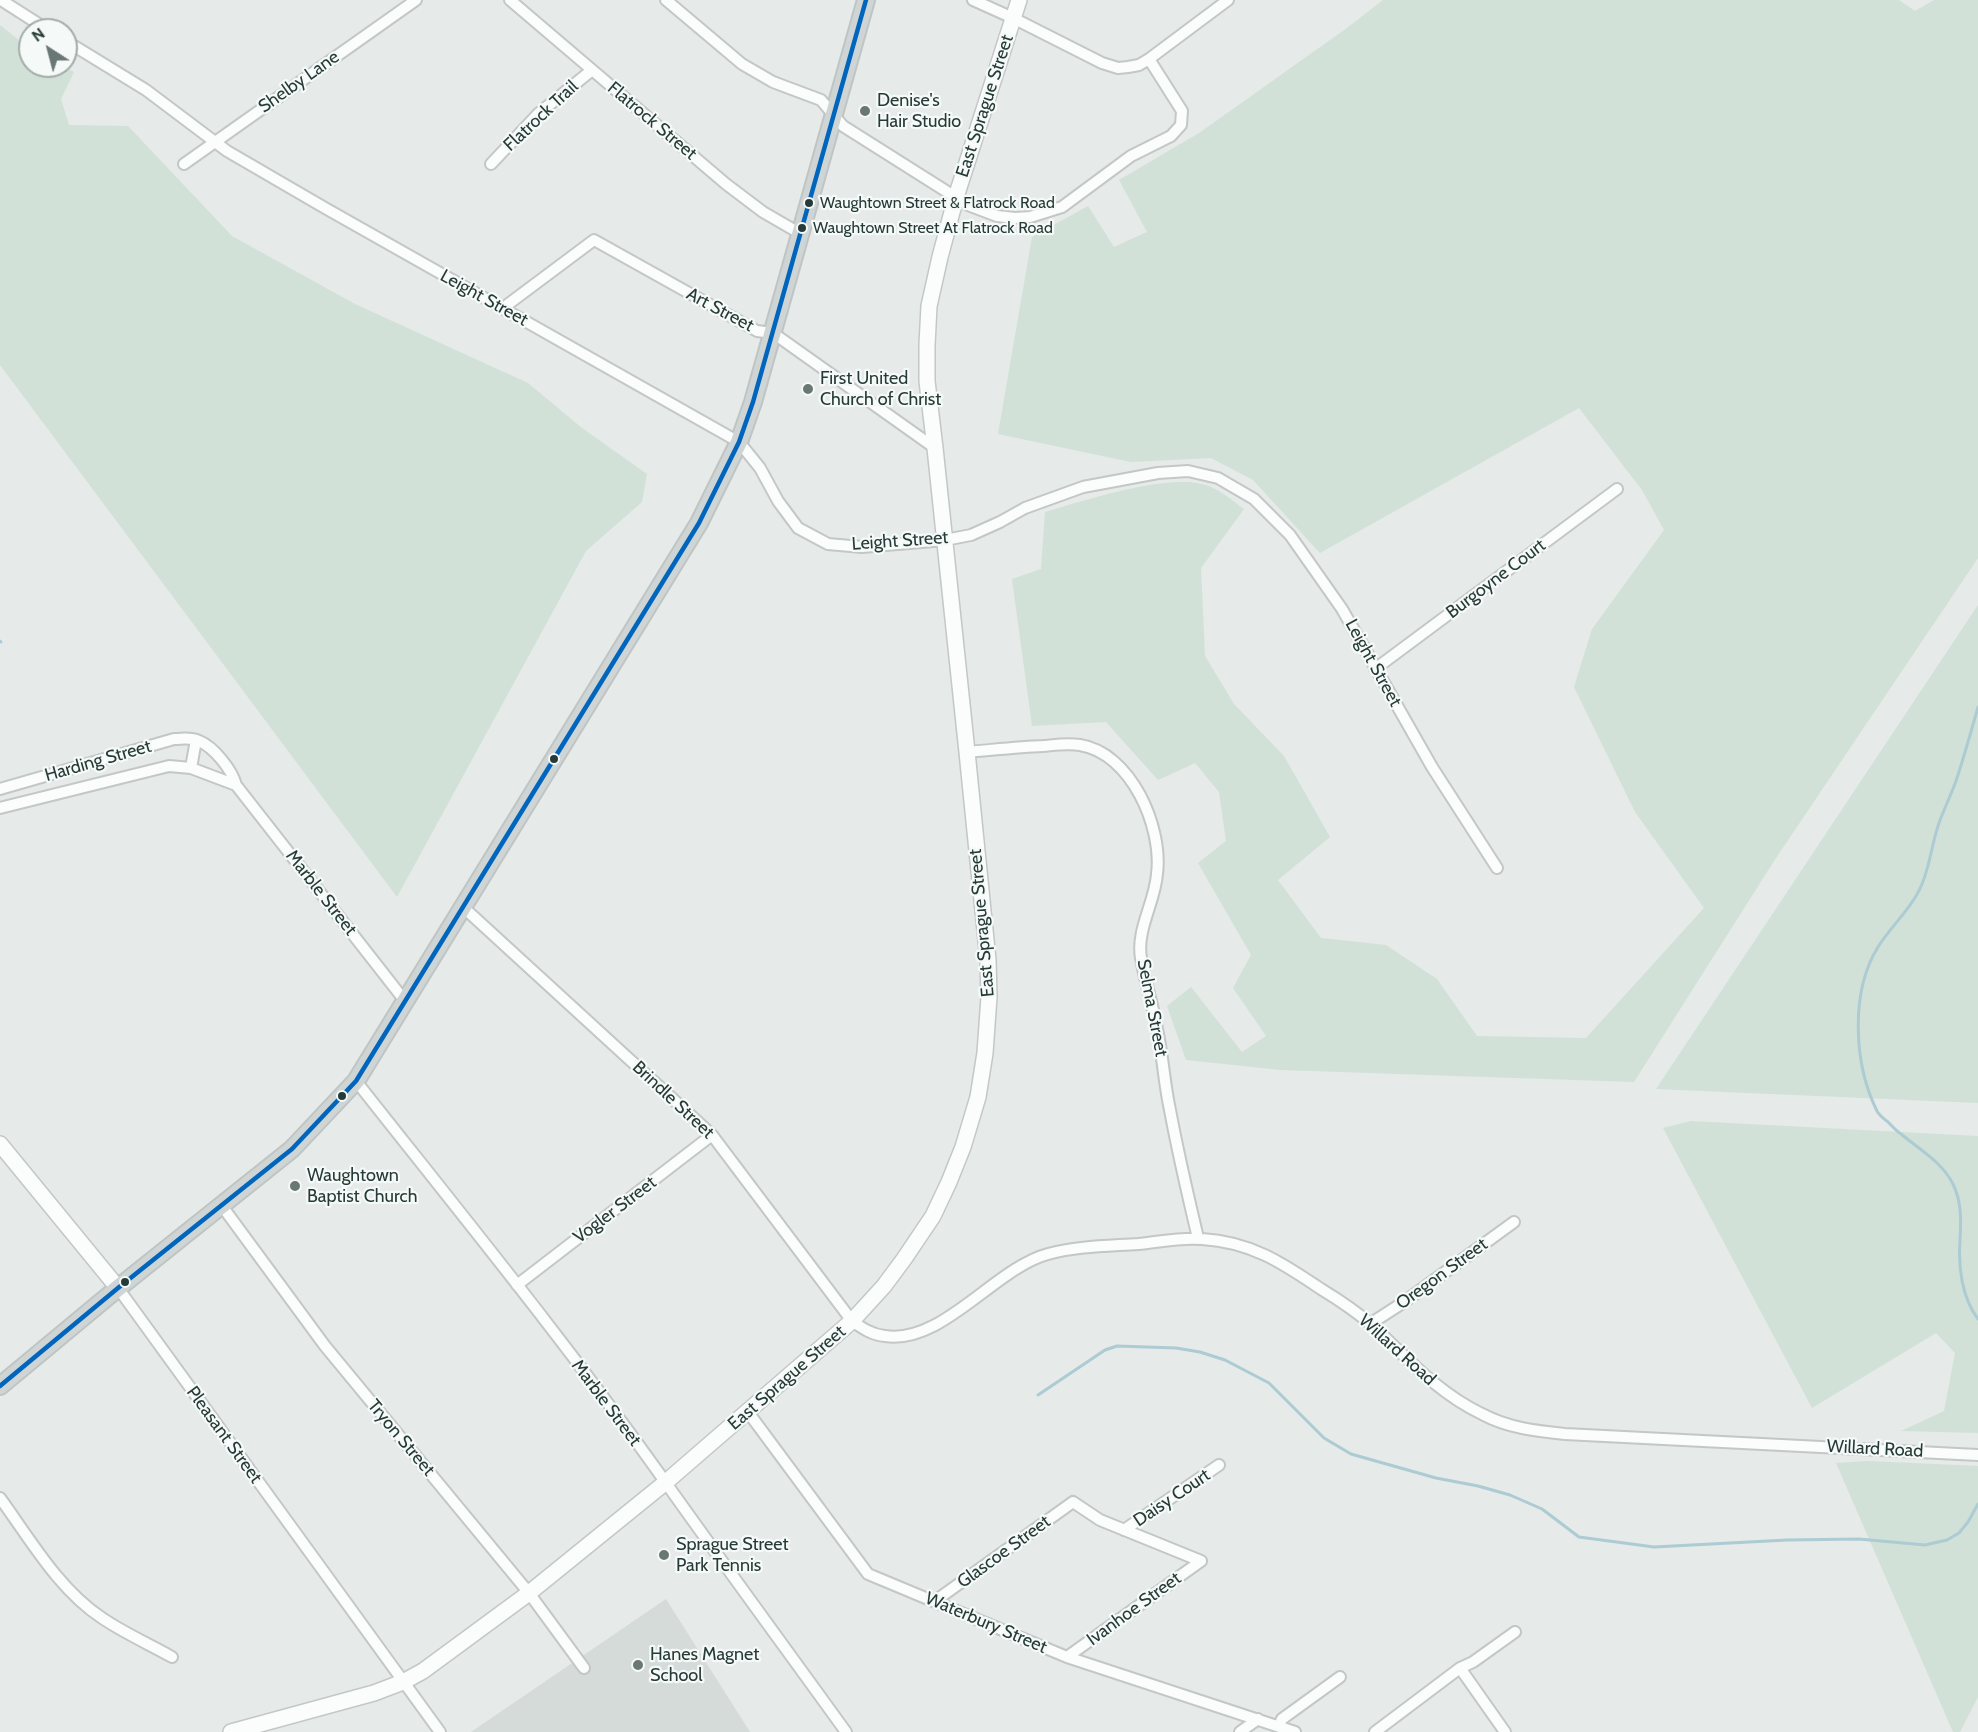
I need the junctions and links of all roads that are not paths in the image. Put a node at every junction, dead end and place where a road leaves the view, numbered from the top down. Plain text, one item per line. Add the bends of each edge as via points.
1 (0, 0) edge
2 (416, 0) edge
3 (510, 0) edge
4 (666, 0) edge
5 (866, 0) edge
6 (973, 0) edge
7 (1019, 0) edge
8 (1228, 0) edge
9 (29, 18) edge
10 (1013, 18) junction
11 (78, 48) edge
12 (1149, 59) junction
13 (592, 70) junction
14 (834, 115) junction
15 (214, 141) junction
16 (184, 164) dead end
17 (491, 164) dead end
18 (956, 197) junction
19 (801, 234) junction
20 (503, 308) junction
21 (773, 333) junction
22 (739, 442) junction
23 (935, 448) junction
24 (1617, 489) dead end
25 (945, 540) junction
26 (1375, 669) junction
27 (196, 740) junction
28 (966, 752) junction
29 (191, 768) junction
30 (236, 785) junction
31 (0, 789) edge
32 (0, 808) edge
33 (1497, 868) dead end
34 (464, 907) junction
35 (405, 1001) junction
36 (356, 1081) junction
37 (712, 1136) junction
38 (0, 1144) edge
39 (222, 1206) junction
40 (1514, 1222) dead end
41 (1198, 1238) junction
42 (517, 1285) junction
43 (118, 1288) junction
44 (852, 1321) junction
45 (1370, 1324) junction
46 (0, 1386) edge
47 (748, 1412) junction
48 (1978, 1455) edge
49 (1219, 1465) dead end
50 (666, 1482) junction
51 (0, 1498) edge
52 (1124, 1530) junction
53 (529, 1593) junction
54 (935, 1601) junction
55 (1515, 1632) dead end
56 (172, 1657) dead end
57 (1067, 1657) junction
58 (584, 1668) dead end
59 (1460, 1668) junction
60 (1340, 1677) dead end
61 (403, 1683) junction
62 (1258, 1719) junction
63 (1279, 1726) junction
64 (231, 1732) edge
65 (440, 1732) edge
66 (846, 1732) edge
67 (1240, 1732) edge
68 (1295, 1732) edge
69 (1375, 1732) edge
70 (1505, 1732) edge

1 - 9 street
2 - 15 street, Shelby Lane
3 - 13 street, Flatrock Street
4 - 14 street via 742,64 773,82 821,100
5 - 14 main road
6 - 10 street
7 - 10 street, East Sprague Street
8 - 12 street
10 - 12 street via 1118,68
10 - 18 street, East Sprague Street
11 - 15 street, Leight Street via 146,90
12 - 18 street via 1184,118 1171,136 1131,156 1074,200 1051,212 1021,218 997,216
13 - 17 street, Flatrock Trail via 538,114
13 - 19 street, Flatrock Street via 726,184
14 - 18 street via 843,126
14 - 19 main road
15 - 16 street, Shelby Lane
15 - 20 street, Leight Street
18 - 23 street, East Sprague Street via 929,306 927,381
19 - 21 main road
20 - 21 street, Art Street via 594,240 757,331
20 - 22 street, Leight Street
21 - 22 main road
21 - 23 street, Art Street
22 - 25 street, Leight Street via 798,528 828,544 862,547
22 - 34 main road via 699,523
23 - 25 street, East Sprague Street
24 - 26 street, Burgoyne Court
25 - 26 street, Leight Street via 970,535 1083,486 1188,471 1218,478 1254,499 1290,535 1342,609
25 - 28 street, East Sprague Street
26 - 33 street, Leight Street
27 - 29 street
27 - 30 street, Marble Street via 210,747
27 - 31 street, Harding Street via 174,740
28 - 41 street, Selma Street via 1080,745 1099,751 1116,763 1148,809 1159,854 1140,956
28 - 44 street, East Sprague Street via 990,997 980,1086 963,1147 933,1216 884,1286
29 - 30 street
29 - 32 street, Harding Street via 169,766
30 - 35 street, Marble Street
34 - 35 main road
34 - 37 street, Brindle Street
35 - 36 main road
36 - 39 main road via 291,1149
36 - 42 street, Marble Street
37 - 42 street, Vogler Street
37 - 44 street, Brindle Street
38 - 43 street, Pleasant Street
39 - 43 main road
39 - 53 street, Tryon Street via 326,1346
40 - 45 street, Oregon Street
41 - 44 street, Willard Road via 1048,1254 1016,1269 948,1318 916,1332 886,1337
41 - 45 street, Willard Road via 1227,1241 1269,1255
42 - 50 street, Marble Street
43 - 46 main road
43 - 61 street, Pleasant Street
44 - 47 street, East Sprague Street
45 - 48 street, Willard Road via 1439,1388 1483,1415 1512,1426 1565,1434
47 - 50 street, East Sprague Street
47 - 54 street, Waterbury Street via 868,1574
49 - 52 street, Daisy Court
50 - 53 street, East Sprague Street
50 - 66 street, Marble Street
51 - 56 street via 81,1601 102,1618
52 - 54 street, Glascoe Street via 1073,1502
52 - 57 street, Ivanhoe Street via 1201,1561
53 - 58 street, Tryon Street
53 - 61 street, East Sprague Street
54 - 57 street, Waterbury Street
55 - 59 street
57 - 62 street, Waterbury Street
59 - 69 street
59 - 70 street
60 - 63 street via 1282,1719
61 - 64 street, East Sprague Street
61 - 65 street, Pleasant Street
62 - 63 street, Waterbury Street
62 - 67 street
63 - 68 street, Waterbury Street

